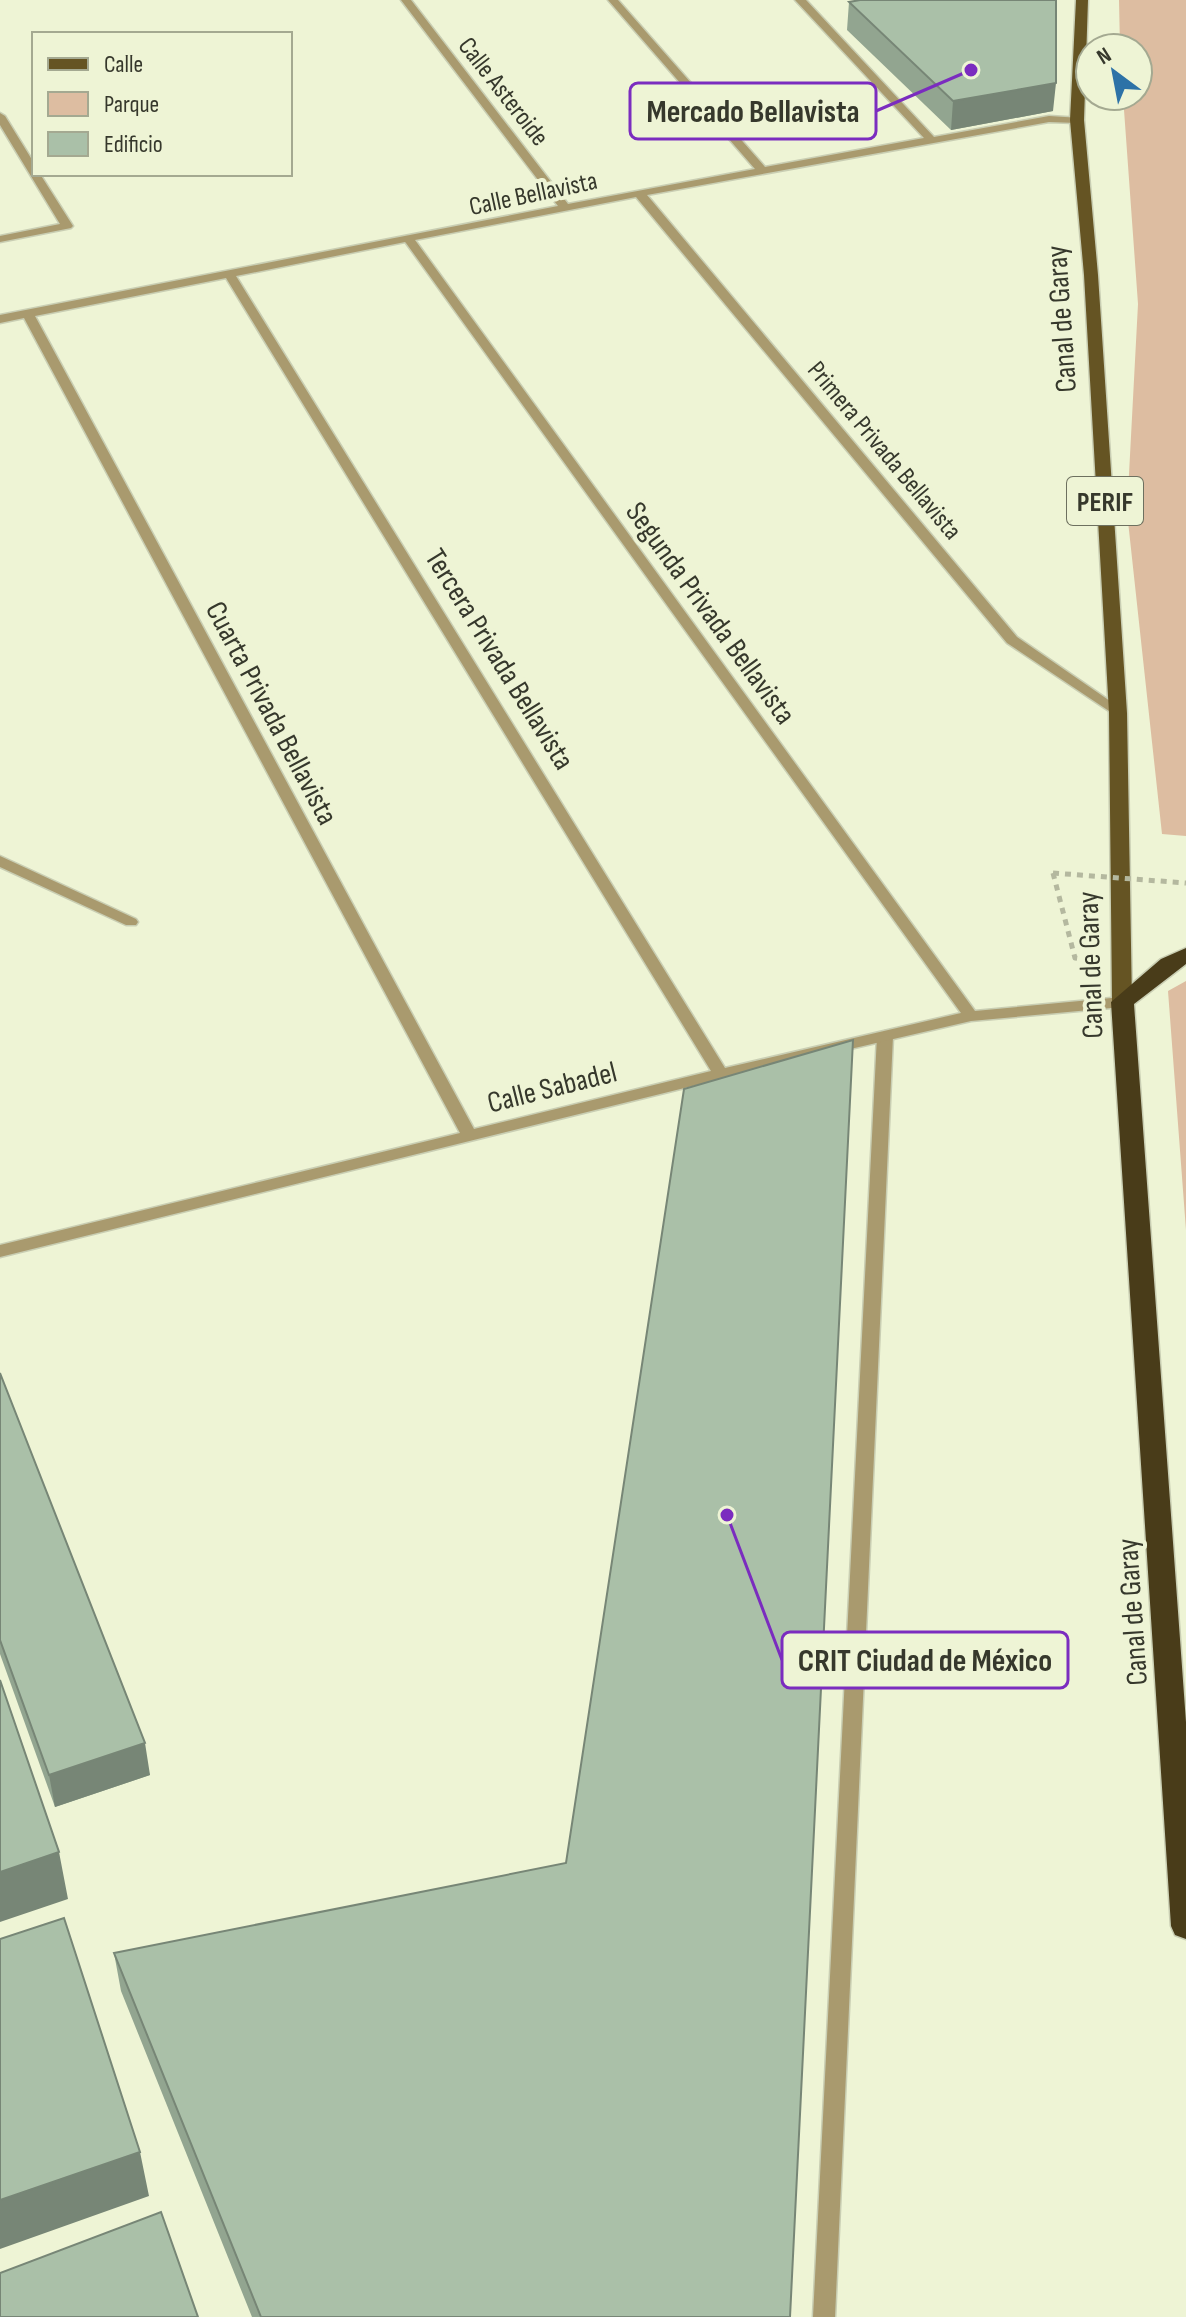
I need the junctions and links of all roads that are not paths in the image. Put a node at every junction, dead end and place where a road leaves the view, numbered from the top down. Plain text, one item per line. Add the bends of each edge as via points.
1 (406, 0) edge
2 (613, 0) edge
3 (800, 0) edge
4 (1082, 0) edge
5 (840, 23) dead end
6 (824, 25) junction
7 (0, 116) edge
8 (1077, 120) junction
9 (931, 140) junction
10 (32, 168) edge
11 (763, 171) junction
12 (37, 176) edge
13 (639, 193) junction
14 (566, 208) junction
15 (0, 239) edge
16 (410, 241) junction
17 (230, 275) junction
18 (28, 314) junction
19 (0, 319) edge
20 (1118, 713) junction
21 (0, 861) edge
22 (131, 922) dead end
23 (1186, 955) edge
24 (1122, 1002) junction
25 (971, 1016) junction
26 (885, 1036) junction
27 (721, 1074) junction
28 (470, 1136) junction
29 (0, 1251) edge
30 (1186, 1926) edge
31 (824, 2317) edge

1 - 14 street, Calle Asteroide
2 - 11 street
3 - 6 street
4 - 8 main road, Canal de Garay / PERIF
5 - 6 street
6 - 9 street
7 - 10 street
8 - 9 street, Calle Bellavista via 1049,119
8 - 20 main road, Canal de Garay / PERIF
9 - 11 street, Calle Bellavista
11 - 13 street, Calle Bellavista
12 - 15 street via 67,226
13 - 14 street, Calle Bellavista
13 - 20 street, Primera Privada Bellavista via 1012,640
14 - 16 street, Calle Bellavista
16 - 17 street, Calle Bellavista
16 - 25 street, Segunda Privada Bellavista
17 - 18 street, Calle Bellavista
17 - 27 street, Tercera Privada Bellavista
18 - 19 street, Calle Bellavista
18 - 28 street, Cuarta Privada Bellavista
20 - 24 main road, Canal de Garay / PERIF
21 - 22 street
23 - 24 highway
24 - 25 street, Calle Sabadel
24 - 30 highway, Canal de Garay / PERIF
25 - 26 street, Calle Sabadel
26 - 27 street, Calle Sabadel
26 - 31 street
27 - 28 street, Calle Sabadel
28 - 29 street, Calle Sabadel

